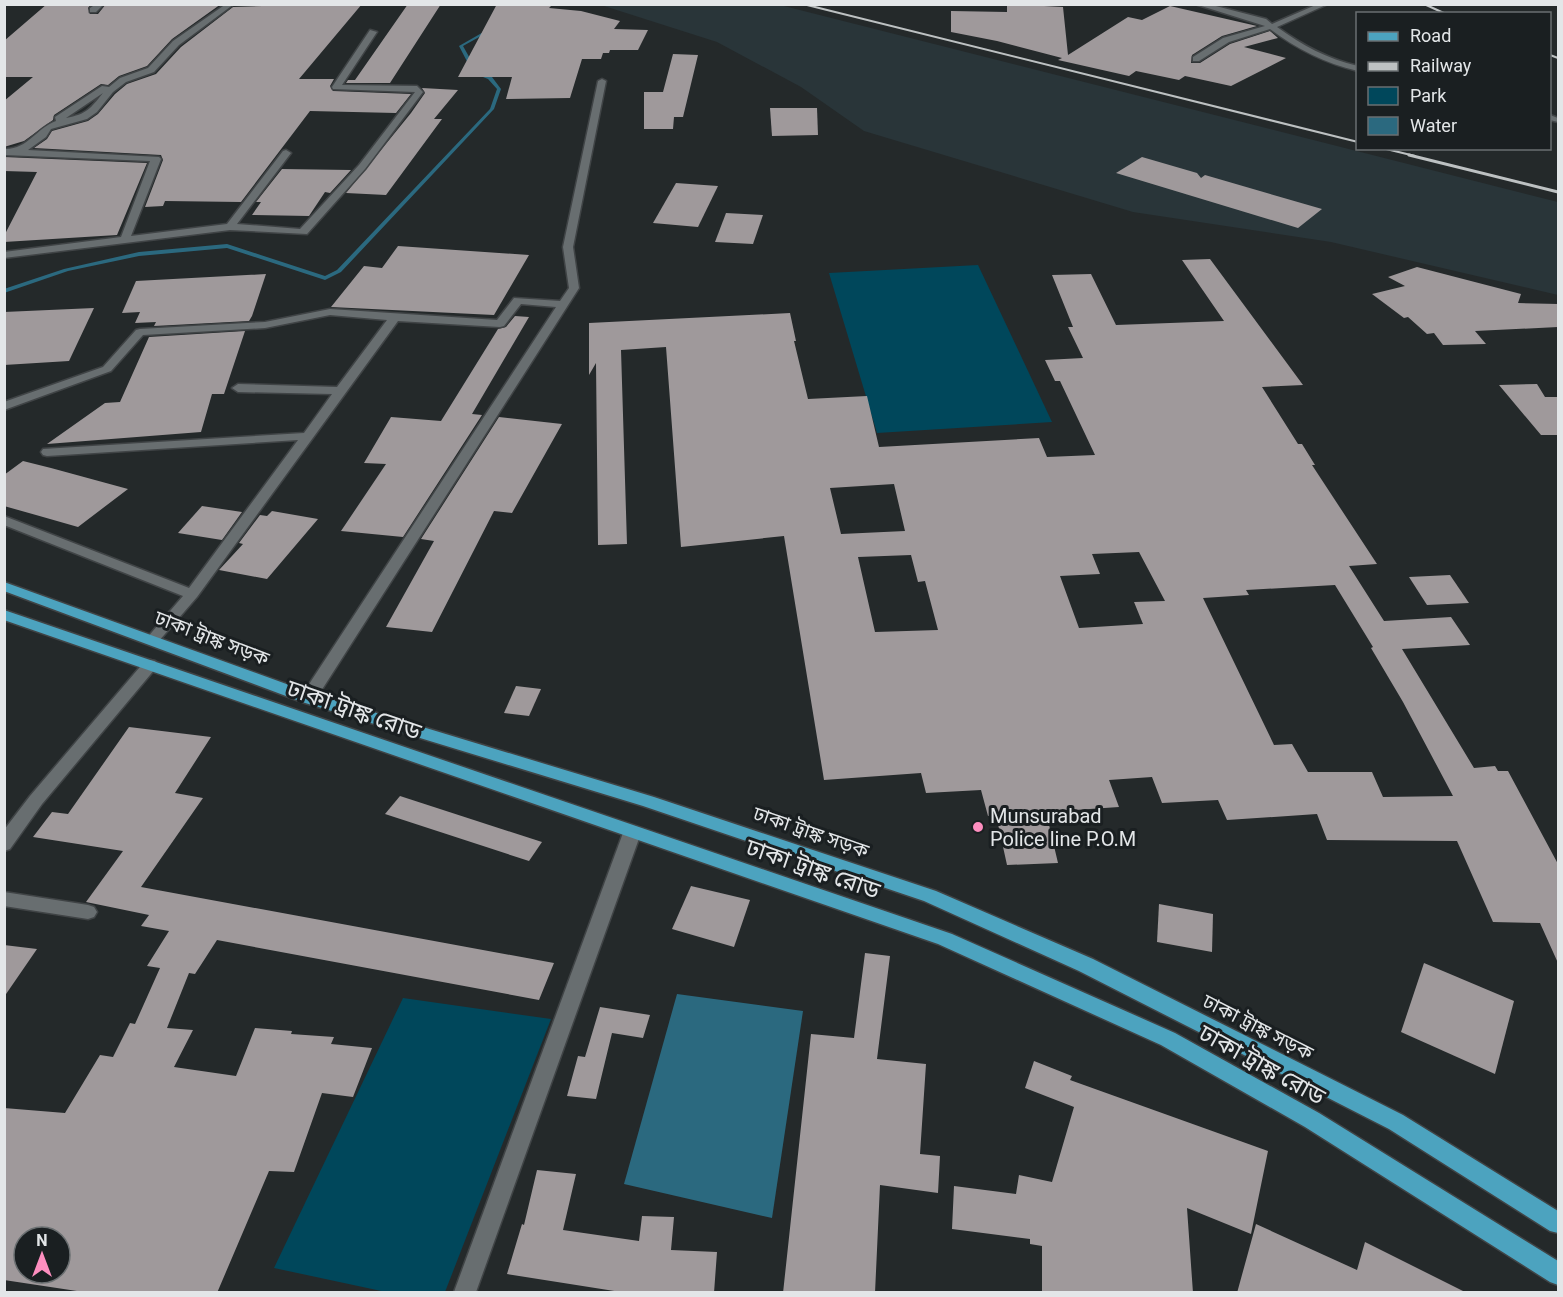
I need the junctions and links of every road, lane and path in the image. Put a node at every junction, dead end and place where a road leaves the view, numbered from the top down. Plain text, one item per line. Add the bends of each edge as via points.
1 (101, 4) edge
2 (231, 4) edge
3 (1198, 4) edge
4 (1325, 4) edge
5 (93, 10) dead end
6 (1271, 27) junction
7 (373, 32) dead end
8 (1196, 59) dead end
9 (153, 62) dead end
10 (1356, 68) edge
11 (602, 81) dead end
12 (6, 152) edge
13 (20, 152) junction
14 (286, 153) dead end
15 (230, 227) junction
16 (125, 240) junction
17 (4, 255) edge
18 (563, 305) junction
19 (395, 317) junction
20 (238, 388) dead end
21 (340, 391) junction
22 (4, 406) edge
23 (308, 436) junction
24 (46, 452) dead end
25 (4, 520) edge
26 (4, 586) edge
27 (192, 594) junction
28 (4, 615) edge
29 (153, 639) junction
30 (150, 665) junction
31 (308, 698) junction
32 (632, 832) junction
33 (4, 844) edge
34 (53, 907) dead end
35 (88, 912) dead end
36 (1558, 1223) edge
37 (1558, 1274) edge
38 (465, 1293) edge

1 - 5 street
2 - 13 street via 176,43 151,70 123,80 110,90 94,110 84,117 48,127
3 - 6 street via 1263,21
4 - 6 street
6 - 8 street via 1226,40
6 - 10 street via 1300,47
7 - 15 street via 336,87 417,88 419,92 362,167 303,232
9 - 12 street via 119,79
11 - 18 street via 568,247 574,288
12 - 13 street
13 - 16 street via 156,159
14 - 15 street
15 - 16 street
16 - 17 street
18 - 19 street via 518,300 500,324
18 - 31 street
19 - 21 street
19 - 22 street via 330,312 265,325 140,332 107,369
20 - 21 street
21 - 23 street
23 - 24 street
23 - 27 street
25 - 27 street
26 - 29 main road, ঢাকা ট্রাঙ্ক সড়ক
27 - 29 street
28 - 30 main road, ঢাকা ট্রাঙ্ক রোড
29 - 31 main road, ঢাকা ট্রাঙ্ক সড়ক
30 - 32 main road, ঢাকা ট্রাঙ্ক রোড
30 - 33 street via 36,800
31 - 36 main road, ঢাকা ট্রাঙ্ক সড়ক via 648,801 930,896 1086,965 1396,1122
32 - 37 main road, ঢাকা ট্রাঙ্ক রোড via 945,939 1168,1039 1311,1120
32 - 38 street
34 - 35 street via 4,899

